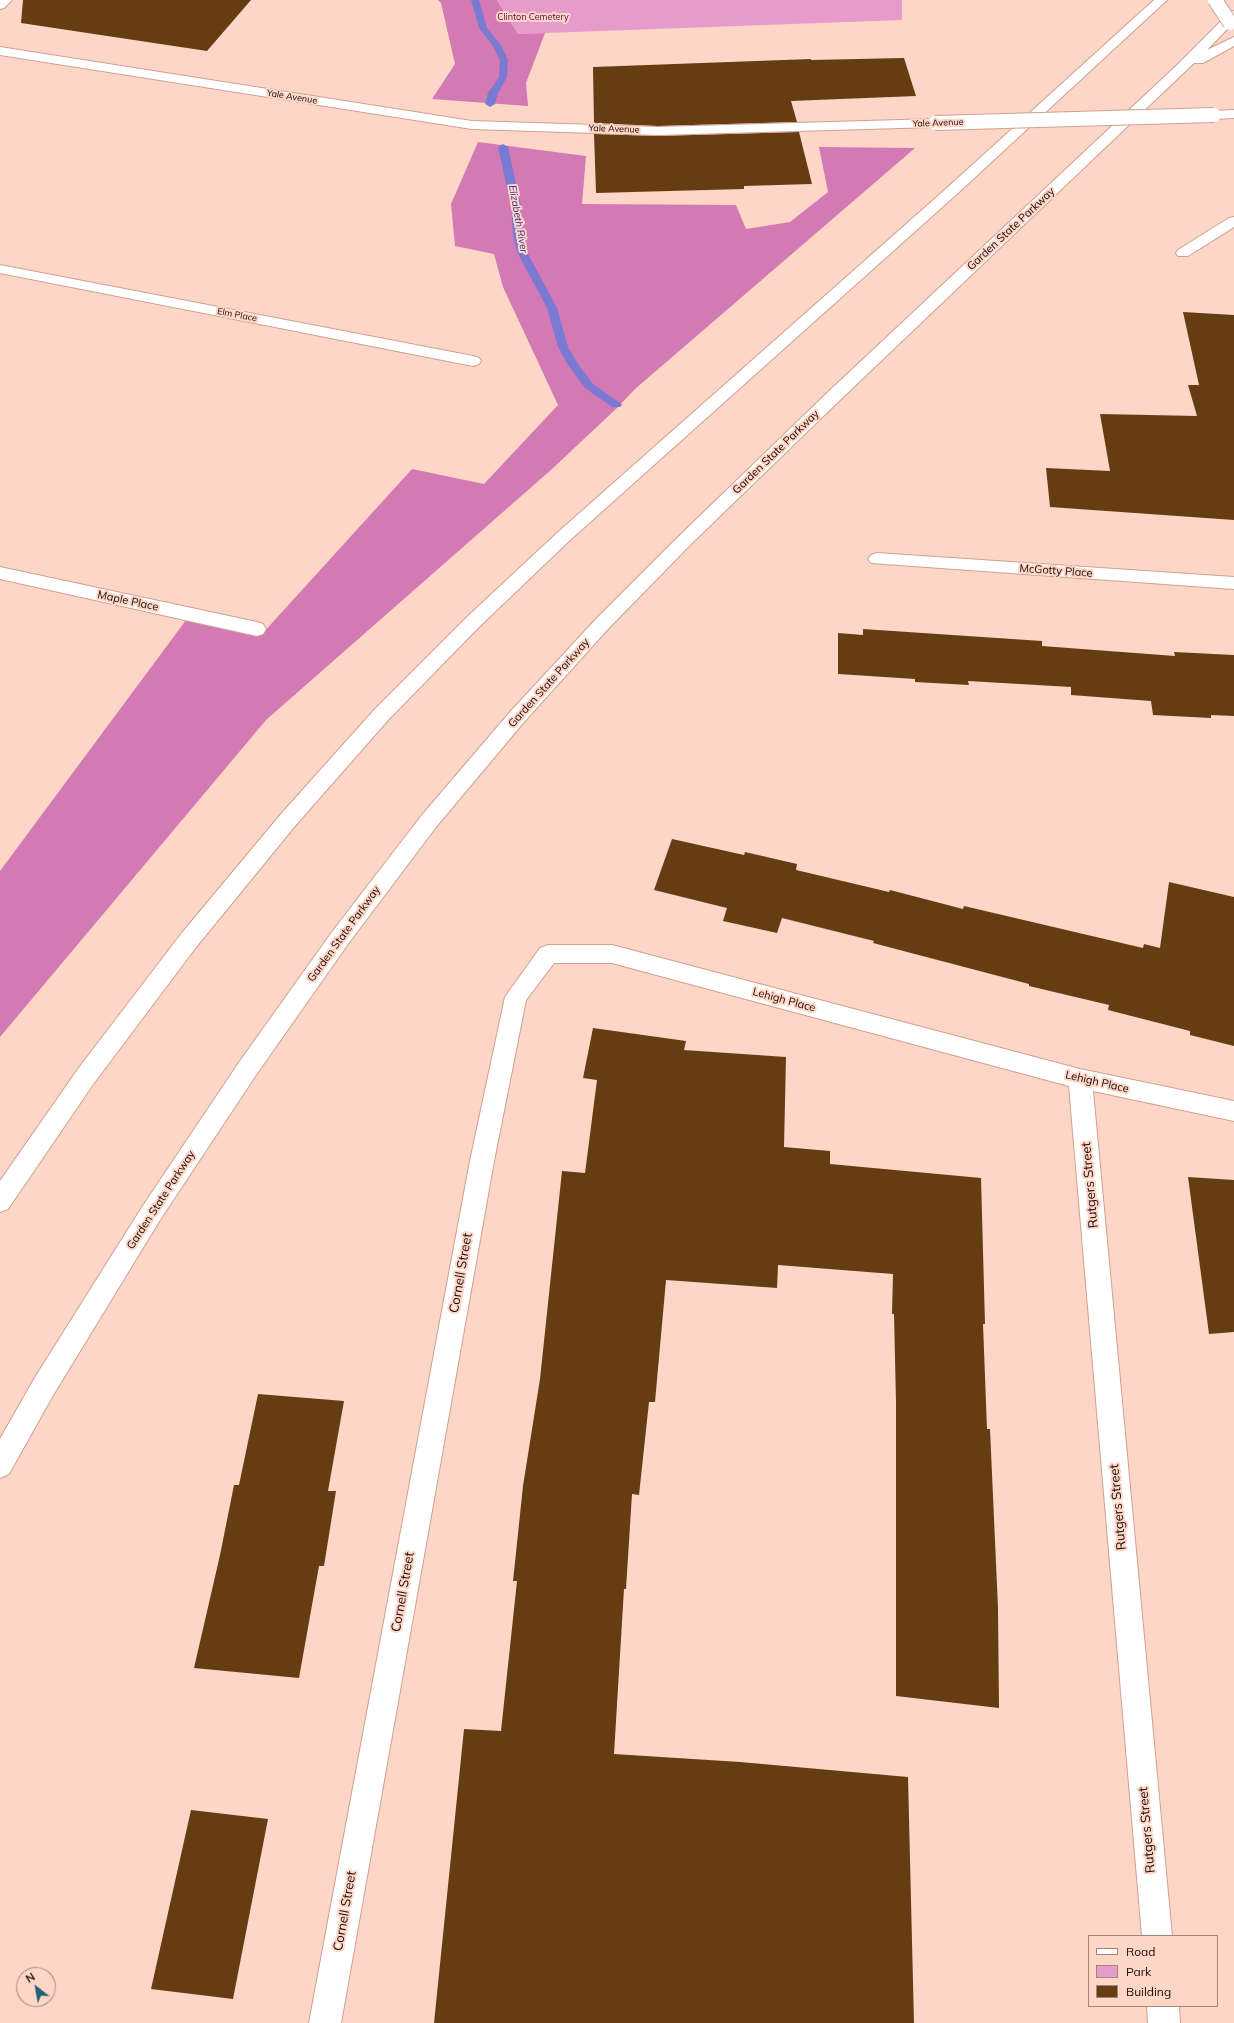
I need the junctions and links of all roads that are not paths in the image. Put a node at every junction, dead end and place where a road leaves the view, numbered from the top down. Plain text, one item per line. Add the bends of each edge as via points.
1 (6, 0) edge
2 (1161, 0) edge
3 (1215, 0) edge
4 (0, 5) edge
5 (1232, 19) edge
6 (1234, 41) edge
7 (0, 51) edge
8 (1181, 69) junction
9 (1234, 114) edge
10 (1234, 221) edge
11 (1183, 253) dead end
12 (0, 269) edge
13 (473, 361) dead end
14 (877, 559) dead end
15 (0, 573) edge
16 (1234, 583) edge
17 (257, 629) dead end
18 (1080, 1079) junction
19 (1234, 1111) edge
20 (482, 1161) joint
21 (0, 1201) edge
22 (0, 1465) edge
23 (1157, 1935) edge
24 (1163, 2007) edge
25 (325, 2023) edge
26 (1164, 2023) edge

1 - 4 main road
2 - 21 main road via 953,190 563,538 473,622 382,714 288,820 189,940 86,1076
3 - 5 main road, bridge
5 - 8 main road, Garden State Parkway
6 - 8 main road
7 - 9 main road, Yale Avenue, bridge via 472,125 658,131
8 - 22 main road, Garden State Parkway via 833,397 694,532 602,624 517,717 419,834 340,938 248,1068 152,1212 43,1388
10 - 11 main road
12 - 13 main road, Elm Place
14 - 16 main road, McGotty Place
15 - 17 main road, Maple Place
18 - 19 main road, Lehigh Place
18 - 20 main road, Lehigh Place via 612,954 548,954 516,997
18 - 23 main road, Rutgers Street
20 - 25 main road, Cornell Street
24 - 26 main road

